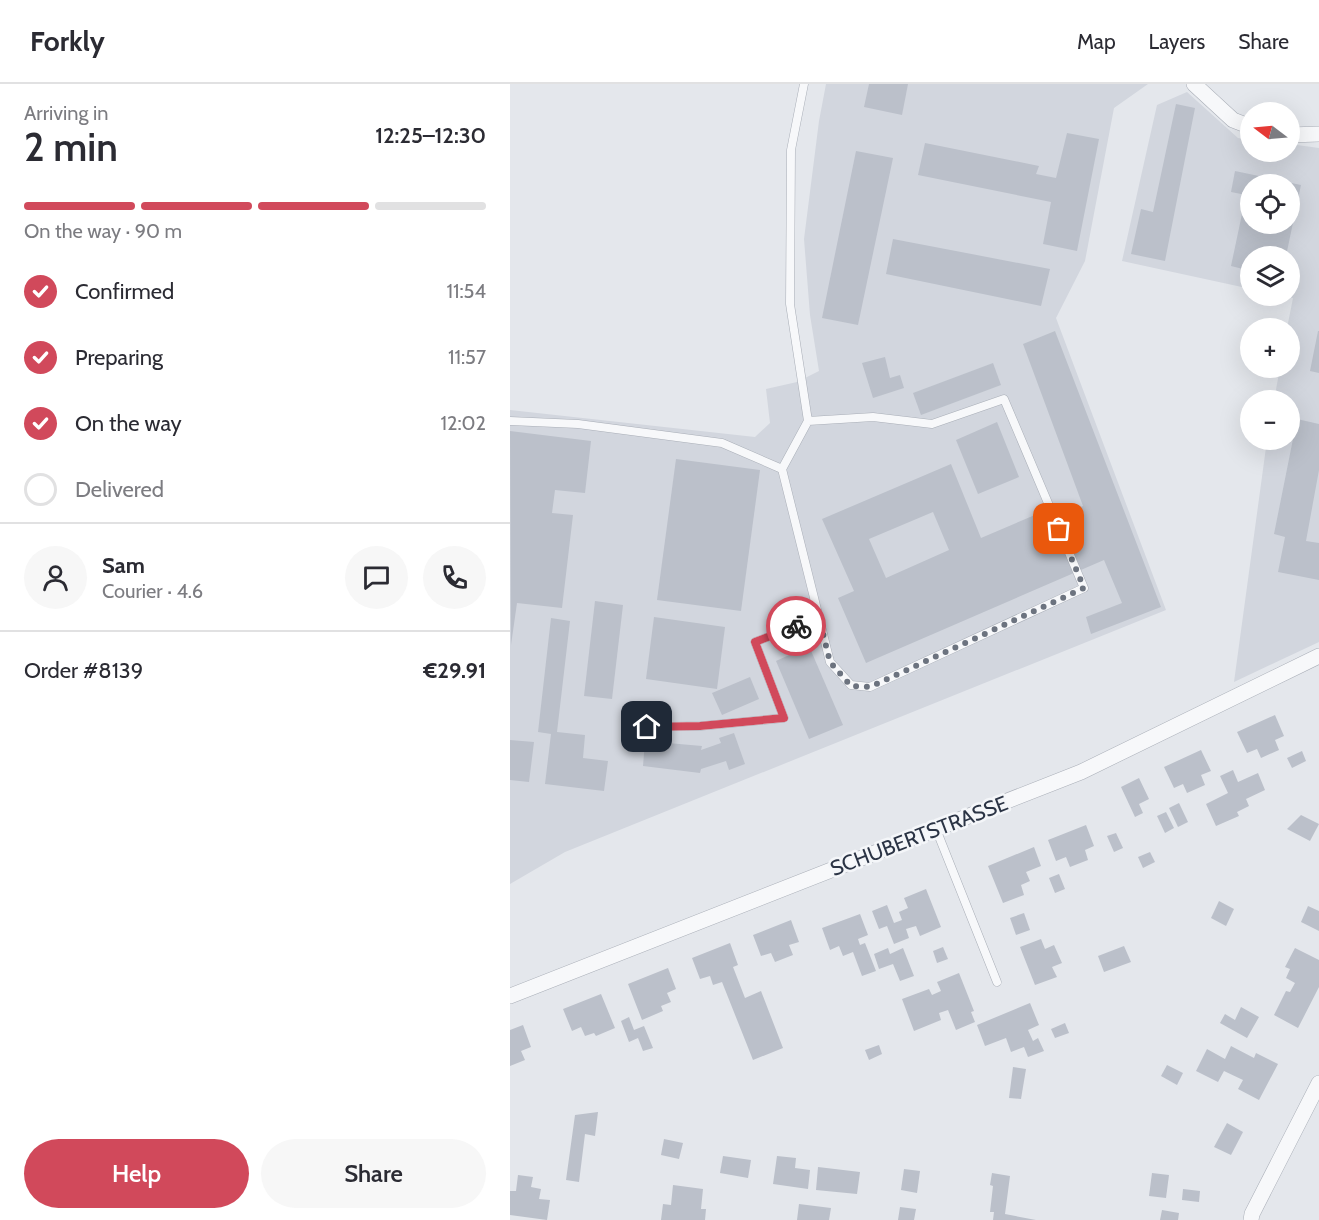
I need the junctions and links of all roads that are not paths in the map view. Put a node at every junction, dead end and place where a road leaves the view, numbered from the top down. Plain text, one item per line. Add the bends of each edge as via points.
1 (804, 84) edge
2 (1194, 84) edge
3 (1240, 123) edge
4 (1319, 134) edge
5 (1300, 135) edge
6 (510, 421) edge
7 (808, 421) junction
8 (782, 469) junction
9 (819, 617) junction
10 (1319, 656) edge
11 (647, 727) dead end
12 (936, 829) junction
13 (997, 982) dead end
14 (510, 996) edge
15 (1319, 1083) edge
16 (1251, 1220) edge

1 - 7 lane via 791,150 790,304
2 - 3 street
4 - 5 street
6 - 8 lane via 578,424 722,443
7 - 8 lane
7 - 9 lane via 873,417 932,424 1004,399 1084,588 870,687 851,686 830,662
8 - 9 lane
9 - 11 lane via 755,642 784,718
10 - 12 street, SCHUBERTSTRASSE via 1081,772
12 - 13 lane
12 - 14 street, SCHUBERTSTRASSE
15 - 16 street

